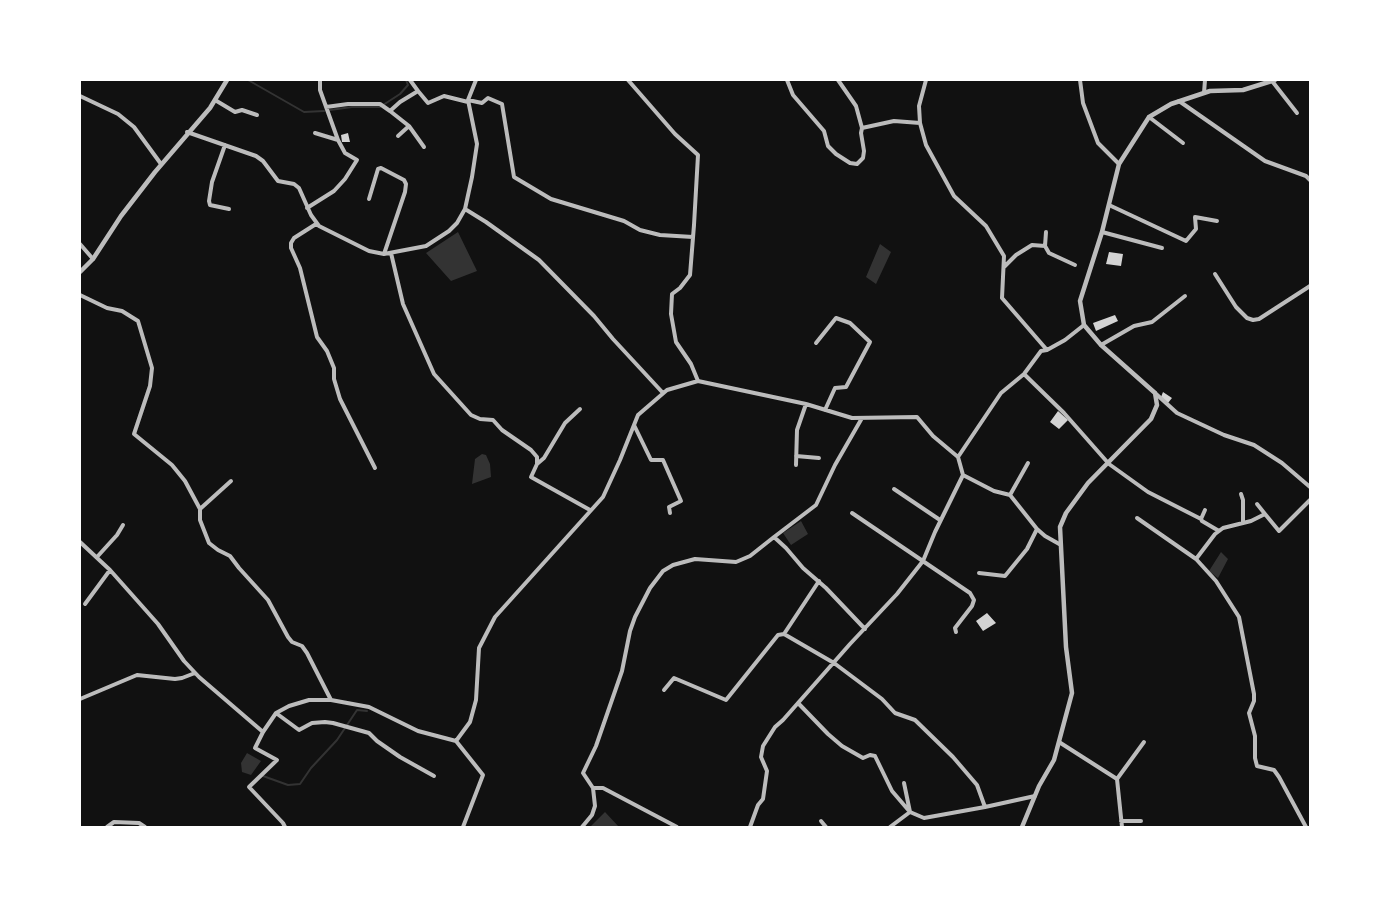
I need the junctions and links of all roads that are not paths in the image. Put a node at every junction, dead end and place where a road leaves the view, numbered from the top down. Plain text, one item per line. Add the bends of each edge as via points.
1 (227, 80) edge
2 (320, 80) edge
3 (410, 80) edge
4 (476, 80) edge
5 (628, 80) edge
6 (787, 80) edge
7 (838, 80) edge
8 (926, 80) edge
9 (1080, 80) edge
10 (1204, 80) edge
11 (1273, 80) edge
12 (418, 92) junction
13 (1204, 93) junction
14 (80, 96) edge
15 (215, 100) junction
16 (468, 101) junction
17 (1179, 101) junction
18 (327, 110) junction
19 (390, 111) junction
20 (1297, 113) dead end
21 (257, 115) dead end
22 (1149, 116) junction
23 (920, 123) junction
24 (409, 126) junction
25 (862, 128) junction
26 (187, 132) junction
27 (315, 133) dead end
28 (398, 136) dead end
29 (338, 140) junction
30 (1183, 143) dead end
31 (226, 145) junction
32 (424, 147) dead end
33 (161, 164) junction
34 (1119, 164) junction
35 (1310, 180) edge
36 (369, 199) dead end
37 (1109, 206) junction
38 (307, 208) junction
39 (229, 209) dead end
40 (465, 209) junction
41 (1217, 221) dead end
42 (316, 224) junction
43 (1046, 232) dead end
44 (1102, 232) junction
45 (693, 237) junction
46 (80, 244) edge
47 (1045, 246) junction
48 (1162, 248) dead end
49 (391, 253) junction
50 (384, 254) junction
51 (93, 259) junction
52 (1075, 265) dead end
53 (1004, 267) junction
54 (80, 272) edge
55 (1215, 274) dead end
56 (1310, 286) edge
57 (80, 295) edge
58 (1185, 296) dead end
59 (1084, 325) junction
60 (816, 343) dead end
61 (1101, 345) junction
62 (1047, 350) junction
63 (1024, 374) junction
64 (698, 381) junction
65 (663, 393) junction
66 (1155, 393) junction
67 (806, 404) junction
68 (580, 409) dead end
69 (825, 410) junction
70 (862, 418) junction
71 (634, 425) junction
72 (796, 456) junction
73 (958, 457) junction
74 (818, 458) dead end
75 (1028, 463) dead end
76 (537, 464) junction
77 (1108, 464) junction
78 (796, 465) dead end
79 (375, 468) dead end
80 (963, 475) junction
81 (231, 481) dead end
82 (1310, 487) edge
83 (894, 489) dead end
84 (1242, 494) dead end
85 (1010, 495) junction
86 (1310, 500) edge
87 (1257, 504) dead end
88 (200, 509) junction
89 (590, 510) junction
90 (1206, 510) dead end
91 (670, 513) dead end
92 (852, 513) dead end
93 (1265, 514) junction
94 (1136, 518) dead end
95 (1201, 519) junction
96 (940, 520) junction
97 (1243, 522) junction
98 (123, 525) dead end
99 (1037, 529) junction
100 (1219, 531) junction
101 (774, 537) junction
102 (80, 542) edge
103 (1061, 545) junction
104 (97, 557) junction
105 (1196, 559) junction
106 (923, 560) junction
107 (110, 570) junction
108 (979, 574) dead end
109 (819, 581) junction
110 (85, 604) dead end
111 (865, 629) junction
112 (956, 632) dead end
113 (784, 634) junction
114 (834, 663) junction
115 (195, 673) junction
116 (664, 690) dead end
117 (80, 699) edge
118 (331, 700) junction
119 (798, 703) junction
120 (276, 713) junction
121 (263, 732) junction
122 (456, 741) junction
123 (1059, 742) junction
124 (1144, 742) dead end
125 (434, 776) dead end
126 (1117, 779) junction
127 (904, 783) dead end
128 (593, 788) junction
129 (1035, 796) junction
130 (985, 807) junction
131 (910, 812) junction
132 (821, 821) dead end
133 (1121, 821) junction
134 (1141, 821) dead end
135 (107, 827) edge
136 (145, 827) edge
137 (285, 827) edge
138 (463, 827) edge
139 (582, 827) edge
140 (676, 827) edge
141 (750, 827) edge
142 (826, 827) edge
143 (890, 827) edge
144 (1022, 827) edge
145 (1122, 827) edge
146 (1306, 827) edge

1 - 15 street
2 - 18 street
3 - 12 street
4 - 16 street
5 - 45 street via 698,155
6 - 25 street via 793,95 824,131 828,146 850,163 857,164 863,158
7 - 25 street via 856,106
8 - 23 street via 919,106
9 - 34 street via 1083,103 1098,143
10 - 13 street
11 - 13 street via 1243,90
11 - 20 street
12 - 16 street via 428,103 444,96
12 - 19 street
13 - 17 street
14 - 33 street via 118,114 134,127
15 - 21 street via 235,112 242,110
15 - 26 street
16 - 40 street via 477,144
16 - 45 street via 482,103 488,98 502,104 514,177 551,199 624,221 640,230
17 - 22 street
17 - 35 street via 1265,161
18 - 19 street via 348,104 380,104
18 - 29 street
19 - 24 street
22 - 30 street
22 - 34 street
23 - 25 street via 894,121
23 - 53 street via 926,145 954,196 986,226 1004,256
24 - 28 street
24 - 32 street
26 - 31 street
26 - 33 street
27 - 29 street
29 - 38 street via 345,153 358,160 334,191
31 - 38 street via 256,156 278,181 294,184
31 - 39 street via 212,182 209,201
33 - 51 street
34 - 37 street
36 - 50 street via 378,169 404,180 406,184
37 - 41 street via 1186,241 1196,229 1195,217
37 - 44 street
38 - 42 street
40 - 49 street via 449,231 426,246
40 - 65 street via 539,260
42 - 50 street via 369,251
42 - 79 street via 294,238 291,248 300,268 317,337 334,368 340,399
43 - 47 street
44 - 48 street
44 - 59 street via 1080,301
45 - 64 street via 690,275 672,294 671,314 676,342
46 - 51 street
47 - 52 street via 1049,253
47 - 53 street via 1032,245
49 - 50 street
49 - 76 street via 403,304 434,374 471,416 493,420 537,457
51 - 54 street
53 - 62 street via 1002,298
55 - 56 street via 1236,307 1253,320
57 - 88 street via 107,308 122,311 138,321 152,368 150,386 134,434 172,465 185,480
58 - 61 street via 1152,322 1134,326
59 - 61 street
59 - 62 street
60 - 69 street via 836,318 850,324 870,342 846,387 835,388
61 - 66 street
62 - 63 street via 1041,351
63 - 73 street via 1001,392
63 - 77 street via 1064,413
64 - 65 street
64 - 67 street
65 - 71 street via 638,415
66 - 77 street via 1157,405 1151,419
66 - 82 street via 1177,413 1254,446 1282,463
67 - 69 street
67 - 72 street via 797,430
68 - 76 street via 565,423
69 - 70 street
70 - 73 street via 917,418
70 - 101 street via 816,505
71 - 89 street via 603,497
71 - 91 street via 651,460 663,460 681,501 669,507
72 - 74 street
72 - 78 street
73 - 80 street
75 - 85 street
76 - 89 street via 532,477
77 - 95 street via 1148,492
77 - 103 street via 1088,483 1066,513 1060,528
80 - 85 street via 994,491
80 - 96 street
81 - 88 street
83 - 96 street
84 - 97 street
85 - 99 street
86 - 93 street via 1279,531
87 - 93 street
88 - 118 street via 200,520 209,543 230,556 268,600 288,637 307,653
89 - 122 street via 495,617 479,648 476,700 470,722
90 - 95 street
92 - 106 street
93 - 97 street
94 - 105 street
95 - 100 street
96 - 106 street
97 - 100 street
98 - 104 street
99 - 103 street
99 - 108 street via 1027,549 1005,576
100 - 105 street
101 - 109 street
101 - 128 street via 750,556 736,562 696,559 674,565 663,571 650,588 630,631 622,671 583,773
102 - 104 street
103 - 123 street via 1066,647 1072,693
104 - 107 street
105 - 146 street via 1216,581 1239,617 1254,694 1249,712 1257,766 1274,770
106 - 111 street via 898,594
106 - 112 street via 970,593 974,600 955,628
107 - 110 street
107 - 115 street via 158,624
109 - 111 street
109 - 113 street
111 - 114 street
113 - 114 street
113 - 116 street via 778,635 726,700 674,678
114 - 119 street
114 - 130 street via 882,699 894,713 915,720 977,785
115 - 117 street via 175,679 137,675
115 - 121 street
118 - 120 street via 309,700
118 - 122 street via 369,708 418,731
119 - 131 street via 842,746 863,758 875,756 892,791
119 - 141 street via 776,726 763,746 761,757 767,771 763,799
120 - 121 street
120 - 125 street via 299,730 312,723 333,723 369,732 400,757
121 - 137 street via 255,748 277,760 249,787
122 - 138 street via 483,775
123 - 126 street
123 - 129 street via 1054,760
124 - 126 street
126 - 133 street
127 - 131 street
128 - 139 street via 595,806
128 - 140 street via 603,788
129 - 130 street
129 - 144 street
130 - 131 street via 924,818
131 - 143 street
132 - 142 street
133 - 134 street
133 - 145 street
135 - 136 street via 114,822 122,822 139,823

